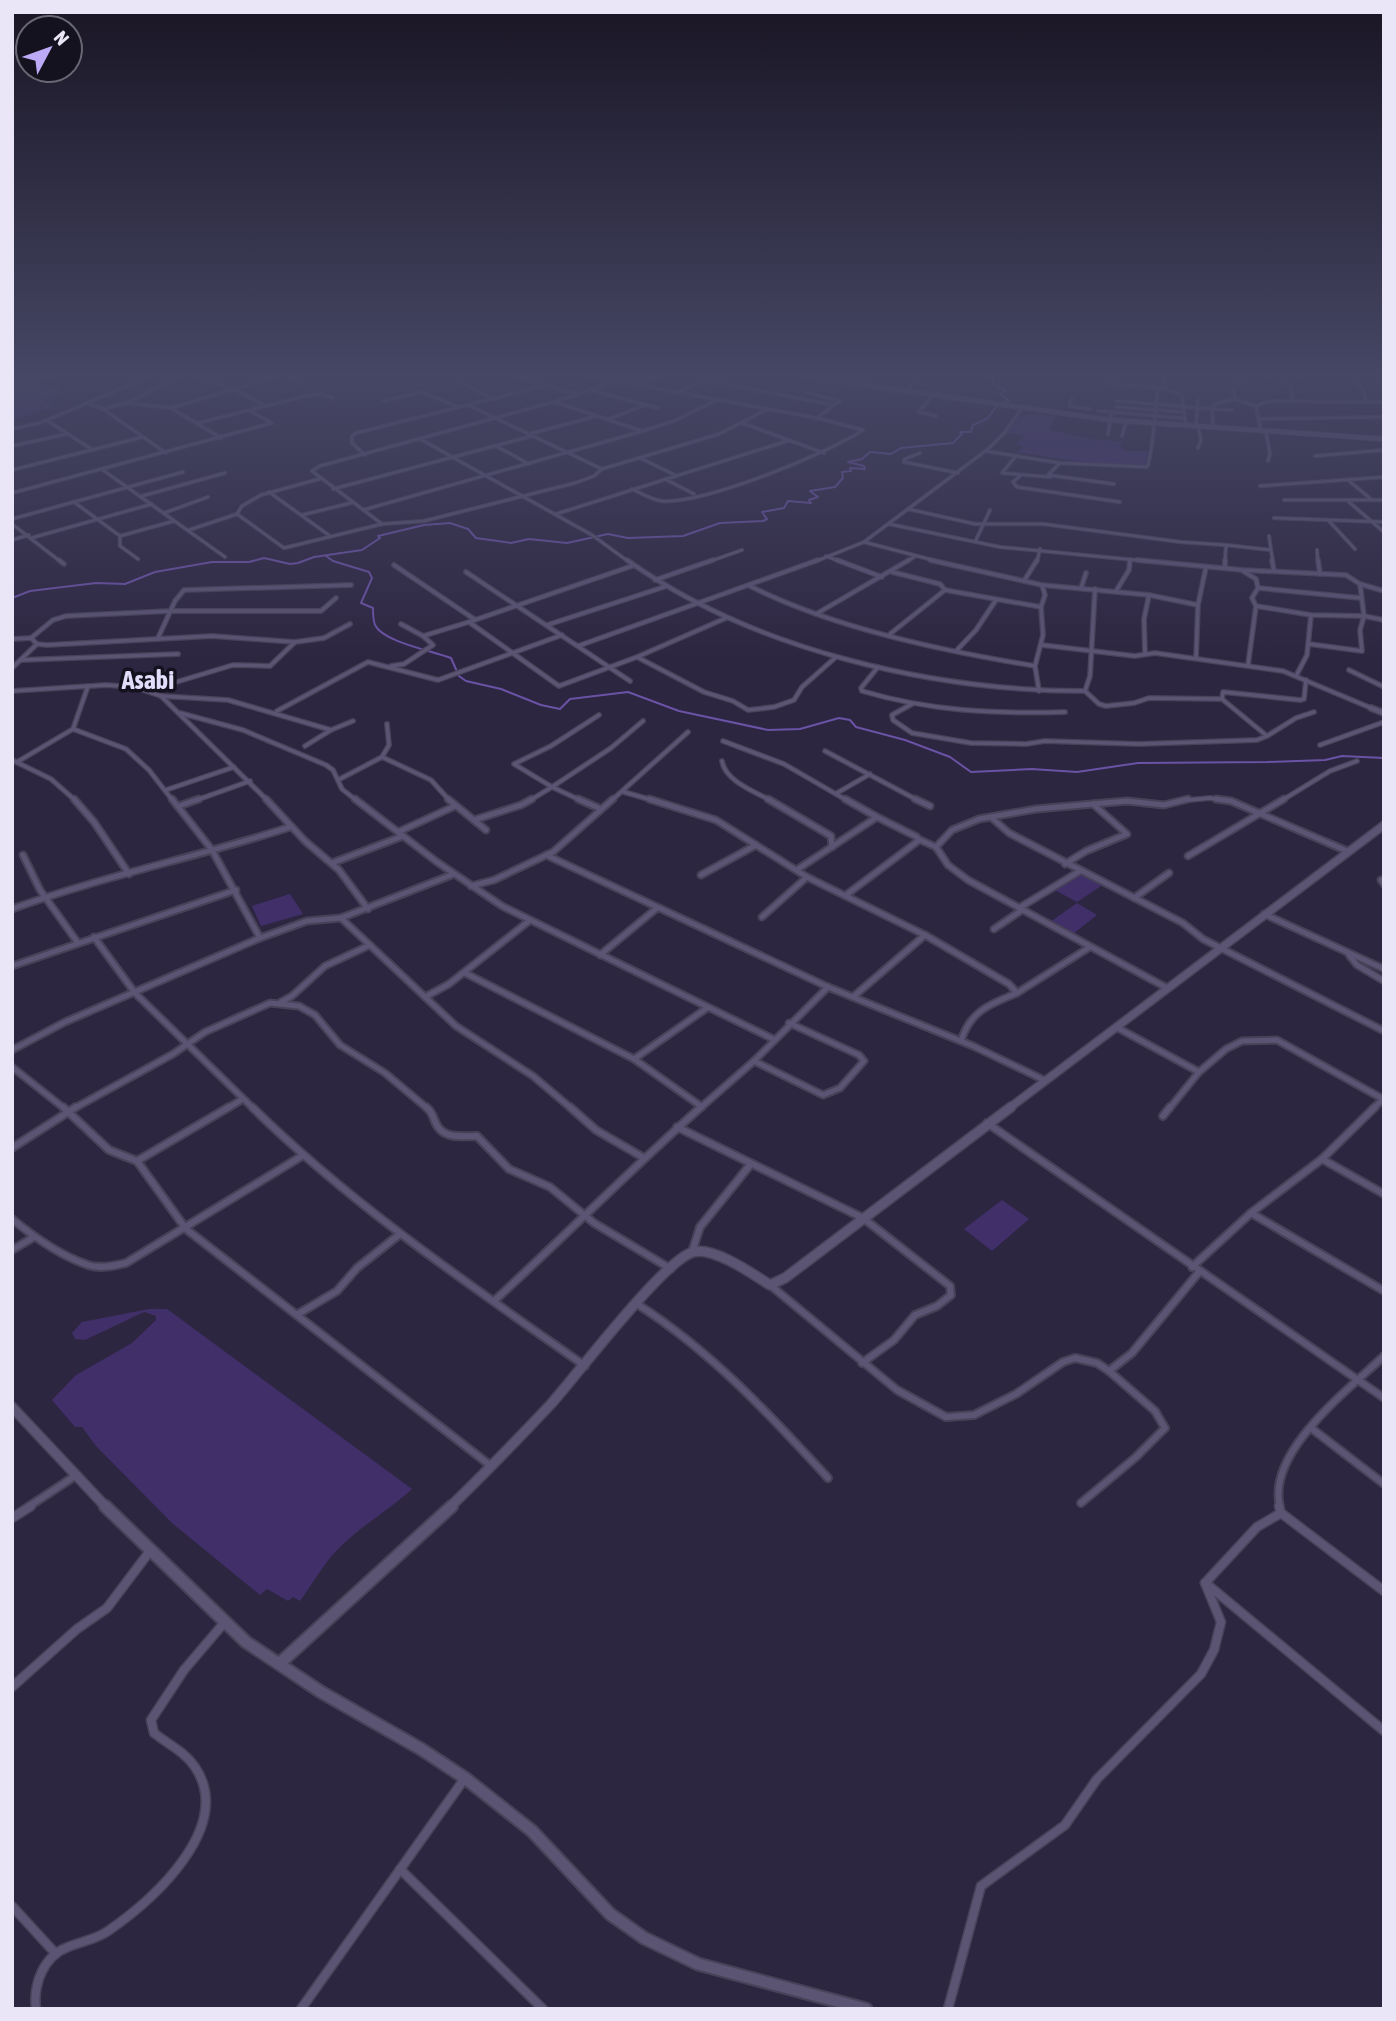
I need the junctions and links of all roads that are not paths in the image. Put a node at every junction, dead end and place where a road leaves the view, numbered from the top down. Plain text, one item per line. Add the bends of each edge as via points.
1 (102, 470) edge
2 (103, 470) edge
3 (314, 470) edge
4 (403, 470) edge
5 (480, 470) edge
6 (506, 470) edge
7 (600, 470) edge
8 (665, 470) edge
9 (690, 470) edge
10 (769, 470) edge
11 (943, 470) edge
12 (962, 470) edge
13 (1003, 470) edge
14 (1053, 470) edge
15 (183, 472) dead end
16 (225, 473) dead end
17 (958, 474) junction
18 (489, 475) junction
19 (675, 475) junction
20 (1020, 475) junction
21 (1051, 477) junction
22 (1384, 477) edge
23 (319, 479) junction
24 (665, 479) junction
25 (1348, 480) junction
26 (1114, 484) dead end
27 (1260, 486) dead end
28 (130, 487) junction
29 (332, 489) junction
30 (632, 489) junction
31 (269, 492) junction
32 (12, 493) edge
33 (694, 494) junction
34 (142, 496) junction
35 (525, 496) junction
36 (208, 497) dead end
37 (1284, 500) dead end
38 (1372, 500) junction
39 (1384, 500) edge
40 (1348, 501) junction
41 (74, 502) junction
42 (1120, 502) dead end
43 (351, 503) junction
44 (152, 504) junction
45 (908, 509) junction
46 (363, 510) junction
47 (990, 510) dead end
48 (164, 513) junction
49 (237, 513) junction
50 (556, 514) junction
51 (302, 515) junction
52 (1274, 518) dead end
53 (98, 519) junction
54 (174, 520) junction
55 (12, 521) edge
56 (1329, 521) junction
57 (1371, 522) junction
58 (1384, 522) edge
59 (984, 523) junction
60 (382, 524) junction
61 (889, 524) junction
62 (188, 530) junction
63 (1384, 532) edge
64 (120, 536) junction
65 (1269, 536) dead end
66 (30, 537) junction
67 (330, 537) junction
68 (12, 540) edge
69 (864, 542) junction
70 (975, 542) junction
71 (1226, 545) junction
72 (1040, 549) junction
73 (1355, 549) dead end
74 (742, 550) dead end
75 (1270, 550) junction
76 (1317, 550) dead end
77 (825, 556) junction
78 (225, 557) dead end
79 (914, 557) junction
80 (138, 559) dead end
81 (1130, 559) junction
82 (64, 564) dead end
83 (394, 565) dead end
84 (632, 566) junction
85 (1206, 567) junction
86 (1225, 568) junction
87 (1243, 570) junction
88 (1274, 571) junction
89 (466, 572) dead end
90 (892, 572) junction
91 (1086, 573) dead end
92 (1320, 574) junction
93 (882, 577) junction
94 (655, 580) junction
95 (1024, 581) junction
96 (1360, 584) junction
97 (351, 585) dead end
98 (1042, 585) junction
99 (667, 586) junction
100 (750, 586) junction
101 (1082, 588) junction
102 (1258, 588) junction
103 (1096, 589) junction
104 (945, 590) junction
105 (1116, 591) junction
106 (1384, 592) edge
107 (1149, 595) junction
108 (336, 598) dead end
109 (1361, 598) junction
110 (996, 600) junction
111 (696, 603) junction
112 (514, 605) junction
113 (1198, 605) junction
114 (1256, 606) junction
115 (1041, 607) junction
116 (170, 611) junction
117 (816, 614) junction
118 (1311, 615) junction
119 (1364, 616) junction
120 (726, 618) junction
121 (471, 620) junction
122 (1384, 620) edge
123 (350, 624) dead end
124 (401, 624) dead end
125 (547, 625) junction
126 (890, 634) junction
127 (562, 635) junction
128 (423, 636) junction
129 (31, 638) junction
130 (158, 638) junction
131 (12, 639) edge
132 (295, 642) junction
133 (37, 644) junction
134 (1309, 644) junction
135 (74, 645) junction
136 (1042, 645) junction
137 (578, 646) junction
138 (430, 648) joint
139 (957, 650) junction
140 (1094, 652) junction
141 (513, 653) junction
142 (1145, 653) junction
143 (178, 654) dead end
144 (418, 654) joint
145 (64, 657) junction
146 (637, 657) junction
147 (836, 657) junction
148 (1196, 658) junction
149 (21, 660) junction
150 (387, 666) junction
151 (1035, 666) junction
152 (1248, 666) junction
153 (12, 667) edge
154 (607, 667) junction
155 (878, 667) junction
156 (1349, 670) dead end
157 (463, 673) joint
158 (1296, 676) junction
159 (1306, 680) junction
160 (630, 681) dead end
161 (88, 686) junction
162 (134, 687) junction
163 (1384, 687) edge
164 (12, 691) edge
165 (1040, 691) junction
166 (1085, 691) junction
167 (161, 696) junction
168 (1222, 699) junction
169 (1354, 701) junction
170 (1384, 703) edge
171 (912, 704) junction
172 (1346, 707) dead end
173 (1371, 708) junction
174 (277, 711) junction
175 (1065, 712) dead end
176 (1314, 712) dead end
177 (180, 713) junction
178 (1384, 713) edge
179 (599, 715) dead end
180 (353, 721) dead end
181 (643, 721) dead end
182 (1384, 722) edge
183 (387, 724) dead end
184 (73, 729) junction
185 (331, 730) junction
186 (688, 732) dead end
187 (1267, 736) junction
188 (723, 741) dead end
189 (305, 746) dead end
190 (1320, 746) dead end
191 (825, 751) dead end
192 (382, 757) junction
193 (15, 761) edge
194 (722, 761) dead end
195 (1357, 761) dead end
196 (234, 767) junction
197 (870, 774) junction
198 (338, 780) junction
199 (250, 781) junction
200 (552, 788) junction
201 (166, 790) junction
202 (624, 792) junction
203 (837, 793) junction
204 (1093, 804) junction
205 (179, 806) junction
206 (455, 806) junction
207 (930, 806) dead end
208 (601, 809) junction
209 (1261, 813) junction
210 (877, 817) junction
211 (992, 818) junction
212 (474, 820) junction
213 (1384, 825) edge
214 (290, 827) junction
215 (486, 830) dead end
216 (398, 832) junction
217 (403, 836) junction
218 (918, 839) junction
219 (756, 845) junction
220 (936, 847) junction
221 (832, 848) junction
222 (212, 850) junction
223 (1346, 851) junction
224 (23, 855) dead end
225 (546, 855) junction
226 (1188, 856) dead end
227 (332, 863) junction
228 (1065, 864) junction
229 (798, 869) junction
230 (1080, 871) junction
231 (1169, 873) dead end
232 (130, 874) junction
233 (454, 874) junction
234 (701, 875) dead end
235 (807, 877) junction
236 (471, 886) junction
237 (236, 890) junction
238 (846, 895) junction
239 (45, 898) junction
240 (1134, 898) junction
241 (657, 908) junction
242 (12, 909) edge
243 (368, 909) junction
244 (1021, 909) junction
245 (1264, 914) junction
246 (762, 917) dead end
247 (341, 918) junction
248 (529, 920) junction
249 (994, 929) dead end
250 (925, 935) junction
251 (94, 937) junction
252 (260, 938) junction
253 (78, 943) junction
254 (370, 945) junction
255 (1090, 947) junction
256 (1220, 947) junction
257 (600, 955) junction
258 (1349, 955) junction
259 (12, 966) edge
260 (1384, 969) edge
261 (465, 973) junction
262 (1384, 981) edge
263 (828, 987) junction
264 (1167, 988) junction
265 (135, 993) junction
266 (1017, 993) junction
267 (425, 996) junction
268 (853, 997) junction
269 (278, 1004) junction
270 (707, 1008) junction
271 (789, 1023) junction
272 (1116, 1027) junction
273 (1384, 1031) edge
274 (773, 1039) junction
275 (961, 1041) junction
276 (187, 1044) junction
277 (12, 1050) edge
278 (634, 1059) junction
279 (754, 1061) junction
280 (12, 1067) edge
281 (1199, 1072) junction
282 (1044, 1080) junction
283 (1383, 1098) edge
284 (243, 1099) junction
285 (702, 1107) junction
286 (69, 1111) junction
287 (1163, 1116) dead end
288 (987, 1123) junction
289 (677, 1128) junction
290 (12, 1148) edge
291 (302, 1156) junction
292 (645, 1158) junction
293 (1322, 1159) junction
294 (136, 1161) junction
295 (750, 1165) junction
296 (1384, 1194) edge
297 (1251, 1213) junction
298 (586, 1217) junction
299 (12, 1219) edge
300 (863, 1219) junction
301 (186, 1229) junction
302 (400, 1234) junction
303 (34, 1237) junction
304 (12, 1250) edge
305 (692, 1252) junction
306 (1192, 1267) junction
307 (671, 1269) junction
308 (1199, 1272) junction
309 (770, 1285) junction
310 (1384, 1291) edge
311 (494, 1301) junction
312 (637, 1304) junction
313 (298, 1314) junction
314 (1384, 1356) edge
315 (862, 1363) junction
316 (585, 1366) junction
317 (1110, 1371) junction
318 (1359, 1381) junction
319 (1384, 1398) edge
320 (12, 1407) edge
321 (1311, 1428) junction
322 (491, 1466) junction
323 (75, 1476) junction
324 (828, 1478) dead end
325 (1384, 1484) edge
326 (1080, 1503) dead end
327 (1281, 1513) junction
328 (12, 1518) edge
329 (150, 1551) junction
330 (1205, 1583) junction
331 (1384, 1591) edge
332 (224, 1623) junction
333 (279, 1664) junction
334 (12, 1687) edge
335 (1384, 1731) edge
336 (465, 1778) junction
337 (400, 1869) junction
338 (12, 1906) edge
339 (56, 1954) junction
340 (36, 2009) edge
341 (301, 2009) edge
342 (543, 2009) edge
343 (866, 2009) edge
344 (948, 2009) edge

1 - 32 street
2 - 28 street
3 - 23 street
4 - 29 street
5 - 18 street
6 - 18 street
7 - 35 street via 575,483
8 - 19 street
9 - 19 street
10 - 33 street
11 - 17 street
12 - 17 street
13 - 20 street
14 - 21 street
15 - 28 street
16 - 34 street
17 - 45 street
18 - 35 street
18 - 46 street
19 - 24 street
20 - 21 street
20 - 42 street via 1013,482 1017,487
21 - 26 street
22 - 25 street
23 - 29 street
23 - 31 street
24 - 30 street
24 - 33 street
25 - 27 street
25 - 38 street
28 - 34 street
28 - 41 street
29 - 43 street
30 - 33 street via 663,501
30 - 50 street
31 - 49 street via 246,502
31 - 51 street
34 - 44 street
35 - 50 street
35 - 60 street via 425,521
36 - 48 street
37 - 40 street
38 - 39 street
38 - 40 street
40 - 57 street
41 - 53 street
41 - 55 street
43 - 46 street
43 - 51 street
44 - 48 street
44 - 53 street
45 - 59 street
45 - 61 street
46 - 60 street
47 - 59 street
48 - 54 street
49 - 62 street
49 - 67 street via 282,548
50 - 84 street
51 - 67 street
52 - 56 street
53 - 64 street
53 - 66 street
54 - 62 street
54 - 64 street
55 - 66 street
56 - 57 street
56 - 73 street
57 - 58 street
57 - 63 street
59 - 70 street
59 - 71 street via 1105,530
60 - 67 street
61 - 69 street
61 - 70 street
62 - 78 street
64 - 80 street via 120,546
65 - 75 street
66 - 68 street
66 - 82 street
69 - 77 street
69 - 79 street
70 - 72 street
71 - 75 street
71 - 86 street
72 - 81 street
72 - 95 street via 1036,566
74 - 94 street
75 - 88 street
76 - 92 street
77 - 93 street
77 - 100 street
79 - 90 street
79 - 95 street
81 - 85 street
81 - 105 street
83 - 121 street
84 - 94 street
84 - 112 street
85 - 86 street
85 - 113 street
86 - 87 street
87 - 88 street
87 - 102 street via 1256,579
88 - 92 street
89 - 112 street
90 - 93 street
90 - 104 street via 940,584
91 - 101 street
92 - 96 street via 1346,575
93 - 117 street
94 - 99 street
95 - 98 street
96 - 106 street
96 - 109 street
97 - 116 street via 188,589 180,592
98 - 101 street
98 - 115 street via 1045,601
99 - 111 street
99 - 125 street
100 - 111 street
100 - 117 street
101 - 103 street
102 - 109 street
102 - 114 street via 1252,598
103 - 105 street
103 - 140 street
104 - 110 street
104 - 126 street
105 - 107 street
107 - 113 street
107 - 142 street via 1143,619
108 - 116 street via 321,611
109 - 119 street
110 - 115 street
110 - 139 street
111 - 120 street
111 - 137 street
112 - 121 street
112 - 125 street
113 - 148 street
114 - 118 street
114 - 152 street
115 - 136 street
116 - 129 street via 59,617
116 - 130 street
117 - 126 street
118 - 119 street
118 - 134 street
119 - 122 street
119 - 134 street via 1362,651
120 - 146 street
120 - 147 street
121 - 128 street
121 - 141 street
123 - 132 street via 324,638
124 - 128 street
125 - 127 street
126 - 139 street
127 - 137 street
127 - 141 street
128 - 138 street via 433,645
129 - 131 street
129 - 133 street
130 - 132 street via 228,636
130 - 135 street
132 - 162 street via 270,667 233,665 173,683
133 - 135 street
133 - 149 street
134 - 158 street via 1303,669
135 - 145 street
136 - 140 street
136 - 151 street
137 - 154 street
138 - 144 street
139 - 151 street
140 - 142 street
140 - 166 street
141 - 154 street via 559,686
141 - 157 street
142 - 148 street
143 - 145 street
144 - 150 street via 404,664
145 - 149 street
146 - 147 street via 704,692 754,710 794,700
146 - 154 street
147 - 155 street
148 - 152 street
149 - 153 street
150 - 157 street via 438,680
150 - 174 street via 363,663
151 - 165 street
152 - 158 street
154 - 160 street
155 - 165 street
155 - 171 street via 861,690
156 - 163 street
158 - 159 street
159 - 168 street via 1304,699 1300,700 1227,691
159 - 169 street
161 - 162 street
161 - 164 street
161 - 184 street
162 - 167 street
165 - 166 street
166 - 168 street via 1106,706 1149,698
167 - 174 street via 217,696
167 - 177 street
168 - 187 street
169 - 172 street
169 - 173 street
170 - 173 street
171 - 175 street via 946,712
171 - 187 street via 892,715 892,720 912,733 971,743 1139,744
173 - 178 street
174 - 185 street
176 - 187 street
177 - 196 street
177 - 198 street via 222,723 290,749 326,765
179 - 200 street via 514,764
180 - 185 street
181 - 200 street
182 - 190 street
183 - 192 street via 389,745
184 - 193 street
184 - 201 street via 126,749
185 - 189 street
186 - 202 street
188 - 203 street via 784,764
191 - 197 street
192 - 198 street
192 - 206 street via 431,780
193 - 232 street via 62,786 91,815
194 - 221 street via 737,782 829,834
195 - 209 street via 1331,771
196 - 199 street
196 - 201 street
197 - 203 street
197 - 207 street
198 - 216 street via 342,789
199 - 205 street
199 - 214 street
200 - 208 street
200 - 212 street via 521,805
201 - 205 street
202 - 208 street
202 - 219 street via 704,815
203 - 210 street
204 - 209 street via 1164,805 1210,797
204 - 211 street
204 - 228 street via 1127,834
205 - 222 street
206 - 212 street
206 - 216 street
208 - 225 street
209 - 223 street
209 - 226 street
210 - 218 street
210 - 221 street
211 - 220 street via 963,823
211 - 228 street via 1009,833
212 - 215 street
213 - 223 street
214 - 222 street
214 - 227 street
216 - 217 street
217 - 227 street
217 - 233 street
218 - 220 street
218 - 238 street
219 - 229 street
219 - 234 street
220 - 244 street via 948,865 968,880
221 - 229 street
222 - 232 street
222 - 237 street
223 - 245 street
224 - 239 street
225 - 236 street
225 - 241 street
227 - 243 street
228 - 230 street
229 - 235 street
230 - 240 street
230 - 244 street
231 - 240 street
232 - 239 street
233 - 236 street
233 - 243 street
235 - 238 street
235 - 246 street
236 - 248 street
237 - 251 street
237 - 252 street
238 - 250 street
239 - 242 street
239 - 253 street
240 - 256 street
241 - 257 street
241 - 263 street
243 - 247 street
244 - 249 street
244 - 255 street
245 - 256 street
245 - 258 street
247 - 252 street via 307,921
247 - 254 street
248 - 257 street
248 - 261 street
250 - 266 street
250 - 268 street
251 - 253 street
251 - 265 street
252 - 265 street
253 - 259 street
254 - 267 street
254 - 269 street via 326,966
255 - 264 street
255 - 266 street
256 - 264 street
256 - 273 street
257 - 270 street
258 - 260 street
258 - 262 street
261 - 267 street
261 - 278 street
263 - 268 street
263 - 271 street
264 - 272 street
265 - 276 street
265 - 277 street via 51,1028
266 - 275 street via 970,1017
267 - 292 street via 467,1034 533,1076 575,1115
268 - 275 street
269 - 276 street via 263,1005
269 - 298 street via 299,1006 315,1015 340,1045 385,1073 432,1112 442,1132 477,1136 502,1164 550,1186
270 - 274 street
270 - 278 street
271 - 274 street
271 - 279 street via 864,1061 840,1088 823,1095
272 - 281 street
272 - 282 street
274 - 279 street
275 - 282 street
276 - 284 street
276 - 286 street
278 - 285 street
279 - 285 street
280 - 286 street
281 - 283 street via 1241,1038 1258,1037 1277,1040
281 - 287 street
282 - 288 street
283 - 293 street
284 - 291 street
284 - 294 street
285 - 289 street
286 - 290 street
286 - 294 street via 109,1150
288 - 300 street
288 - 306 street
289 - 292 street
289 - 295 street
291 - 301 street
291 - 302 street
292 - 298 street
293 - 296 street
293 - 297 street
294 - 301 street
295 - 300 street
295 - 305 street via 701,1227
297 - 306 street
297 - 310 street
298 - 307 street
298 - 311 street
299 - 303 street
300 - 309 street via 799,1270
300 - 315 street via 944,1279 952,1291 945,1301 915,1315 894,1340
301 - 303 street via 126,1263 107,1267 89,1266
301 - 313 street
302 - 311 street
302 - 313 street via 337,1290
303 - 304 street
305 - 307 street
305 - 309 street via 702,1251 729,1262
306 - 308 street
307 - 312 street
308 - 317 street via 1132,1353
308 - 318 street
309 - 315 street
311 - 316 street
312 - 316 street
312 - 324 street via 736,1378
313 - 322 street
314 - 318 street
315 - 317 street via 923,1407 958,1418 1016,1394 1075,1358
316 - 322 street
317 - 326 street via 1161,1418 1165,1428
318 - 319 street
318 - 321 street
320 - 323 street
321 - 325 street
321 - 327 street via 1287,1461 1277,1490
322 - 333 street via 412,1546
323 - 328 street
323 - 329 street
327 - 330 street via 1257,1527
327 - 331 street
329 - 332 street
329 - 334 street via 107,1608
330 - 335 street
330 - 344 street via 1221,1622 1214,1650 1201,1674 1097,1779 1066,1825 981,1886
332 - 333 street
332 - 339 street via 184,1670 150,1724 153,1732 197,1767 205,1784 205,1817 197,1841 157,1888 98,1937
333 - 336 street
336 - 337 street
336 - 343 street via 531,1831 610,1914 644,1938 698,1964
337 - 341 street
337 - 342 street
338 - 339 street
339 - 340 street via 34,1989

